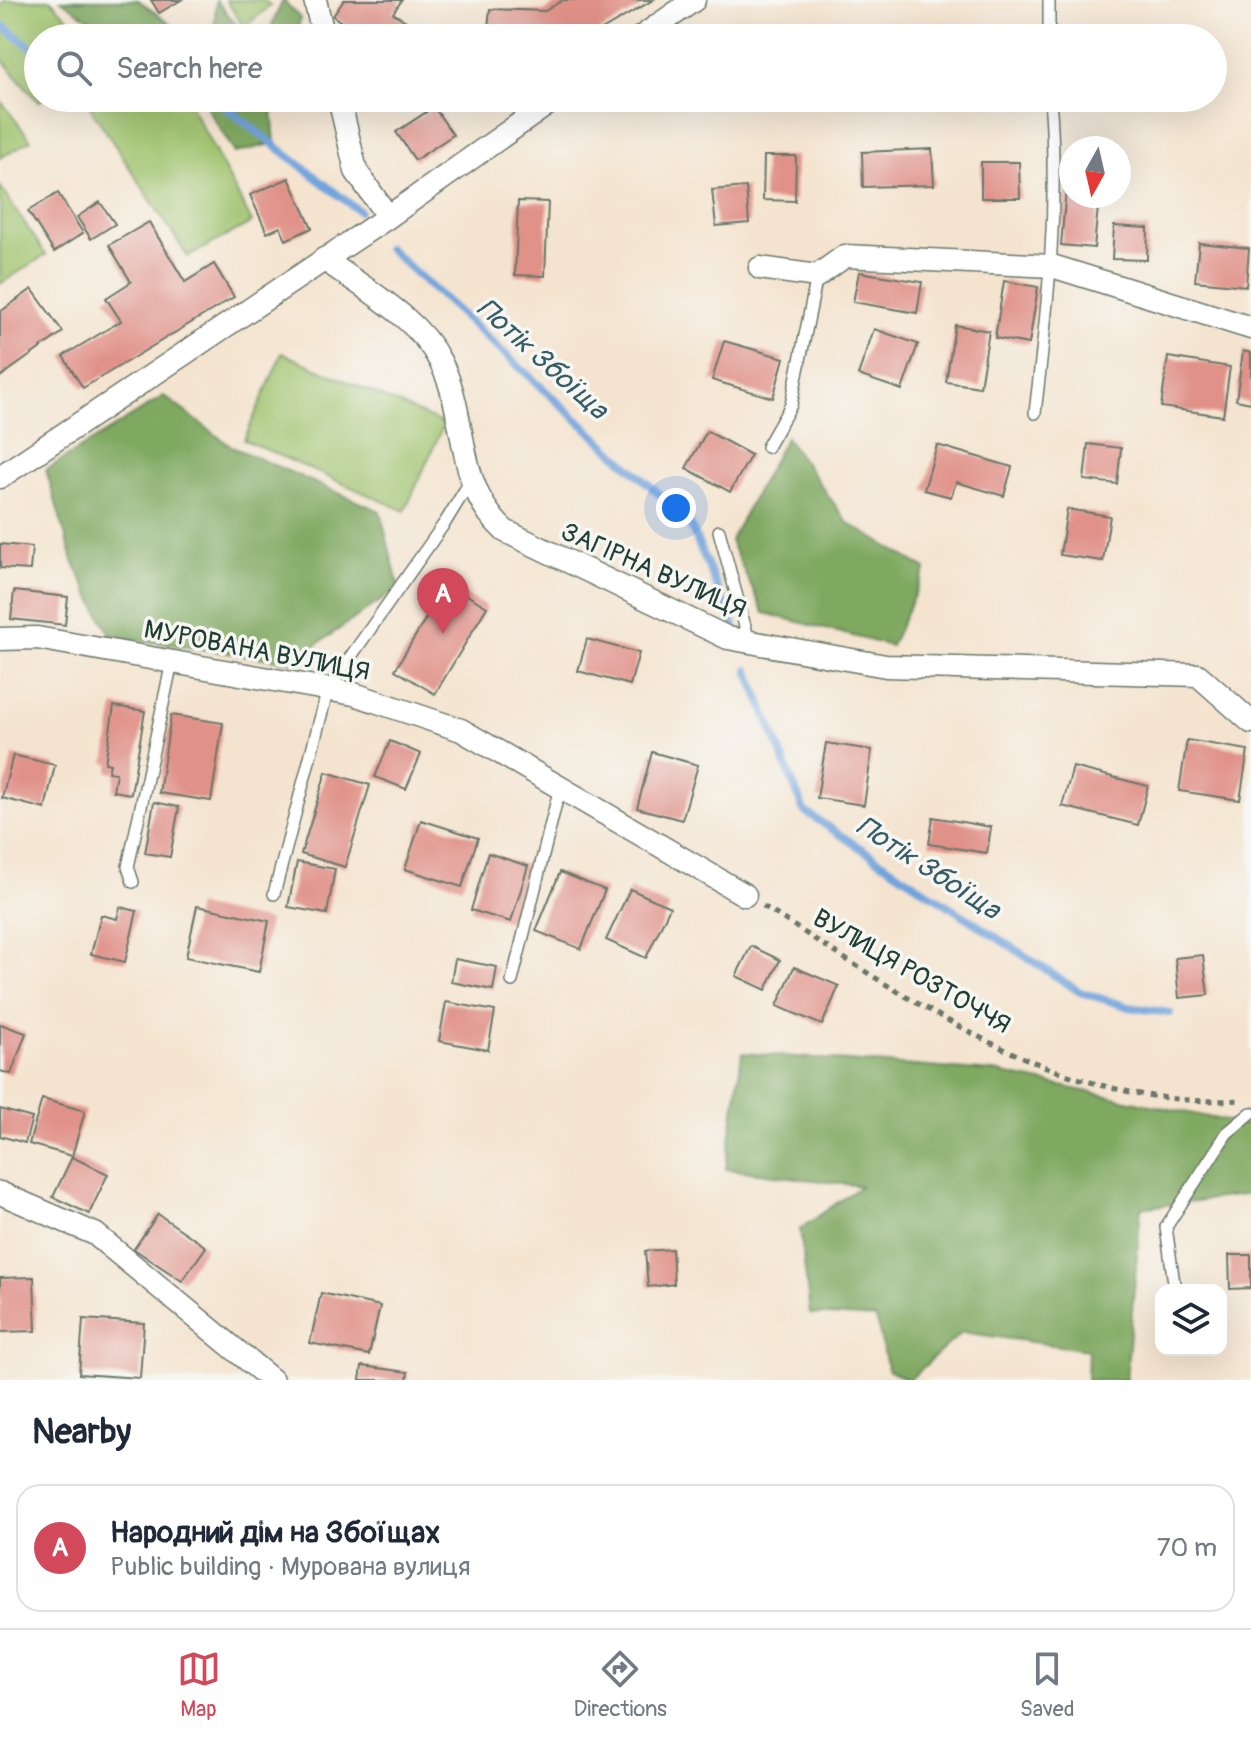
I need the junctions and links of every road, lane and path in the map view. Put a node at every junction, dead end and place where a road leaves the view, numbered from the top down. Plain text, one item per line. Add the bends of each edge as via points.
1 (315, 0) edge
2 (694, 0) edge
3 (1049, 0) edge
4 (321, 24) edge
5 (660, 24) edge
6 (1049, 24) edge
7 (342, 112) edge
8 (536, 112) edge
9 (1051, 112) edge
10 (388, 217) junction
11 (324, 259) junction
12 (1052, 266) junction
13 (760, 268) dead end
14 (817, 276) junction
15 (1251, 328) edge
16 (1035, 413) dead end
17 (767, 447) dead end
18 (0, 477) edge
19 (471, 480) junction
20 (719, 531) dead end
21 (0, 639) edge
22 (749, 642) junction
23 (172, 662) junction
24 (328, 689) junction
25 (1251, 722) edge
26 (560, 787) junction
27 (133, 882) dead end
28 (274, 894) dead end
29 (745, 895) joint
30 (512, 981) dead end
31 (1251, 1099) edge
32 (1251, 1113) edge
33 (0, 1193) edge
34 (1174, 1284) edge
35 (272, 1380) edge

1 - 4 street
2 - 5 street
3 - 6 lane
7 - 10 street via 356,171
8 - 10 street
9 - 12 lane via 1056,172
10 - 11 street
11 - 18 street
11 - 19 street, ЗАГІРНА ВУЛИЦЯ via 426,337 453,391
12 - 14 street via 845,256
12 - 15 street
12 - 16 lane
13 - 14 street
14 - 17 lane via 791,405
19 - 22 street, ЗАГІРНА ВУЛИЦЯ via 482,507 505,531 728,638
19 - 24 lane
20 - 22 lane
21 - 23 street, МУРОВАНА ВУЛИЦЯ via 37,638
22 - 25 street, ЗАГІРНА ВУЛИЦЯ via 886,666 1198,675
23 - 24 street, МУРОВАНА ВУЛИЦЯ
23 - 27 lane via 128,867
24 - 26 street, МУРОВАНА ВУЛИЦЯ via 461,730
24 - 28 lane
26 - 29 street, МУРОВАНА ВУЛИЦЯ
26 - 30 lane
29 - 31 path, ВУЛИЦЯ РОЗТОЧЧЯ via 923,1007 1018,1056 1149,1097
32 - 34 lane via 1227,1133 1166,1227
33 - 35 street via 95,1234

